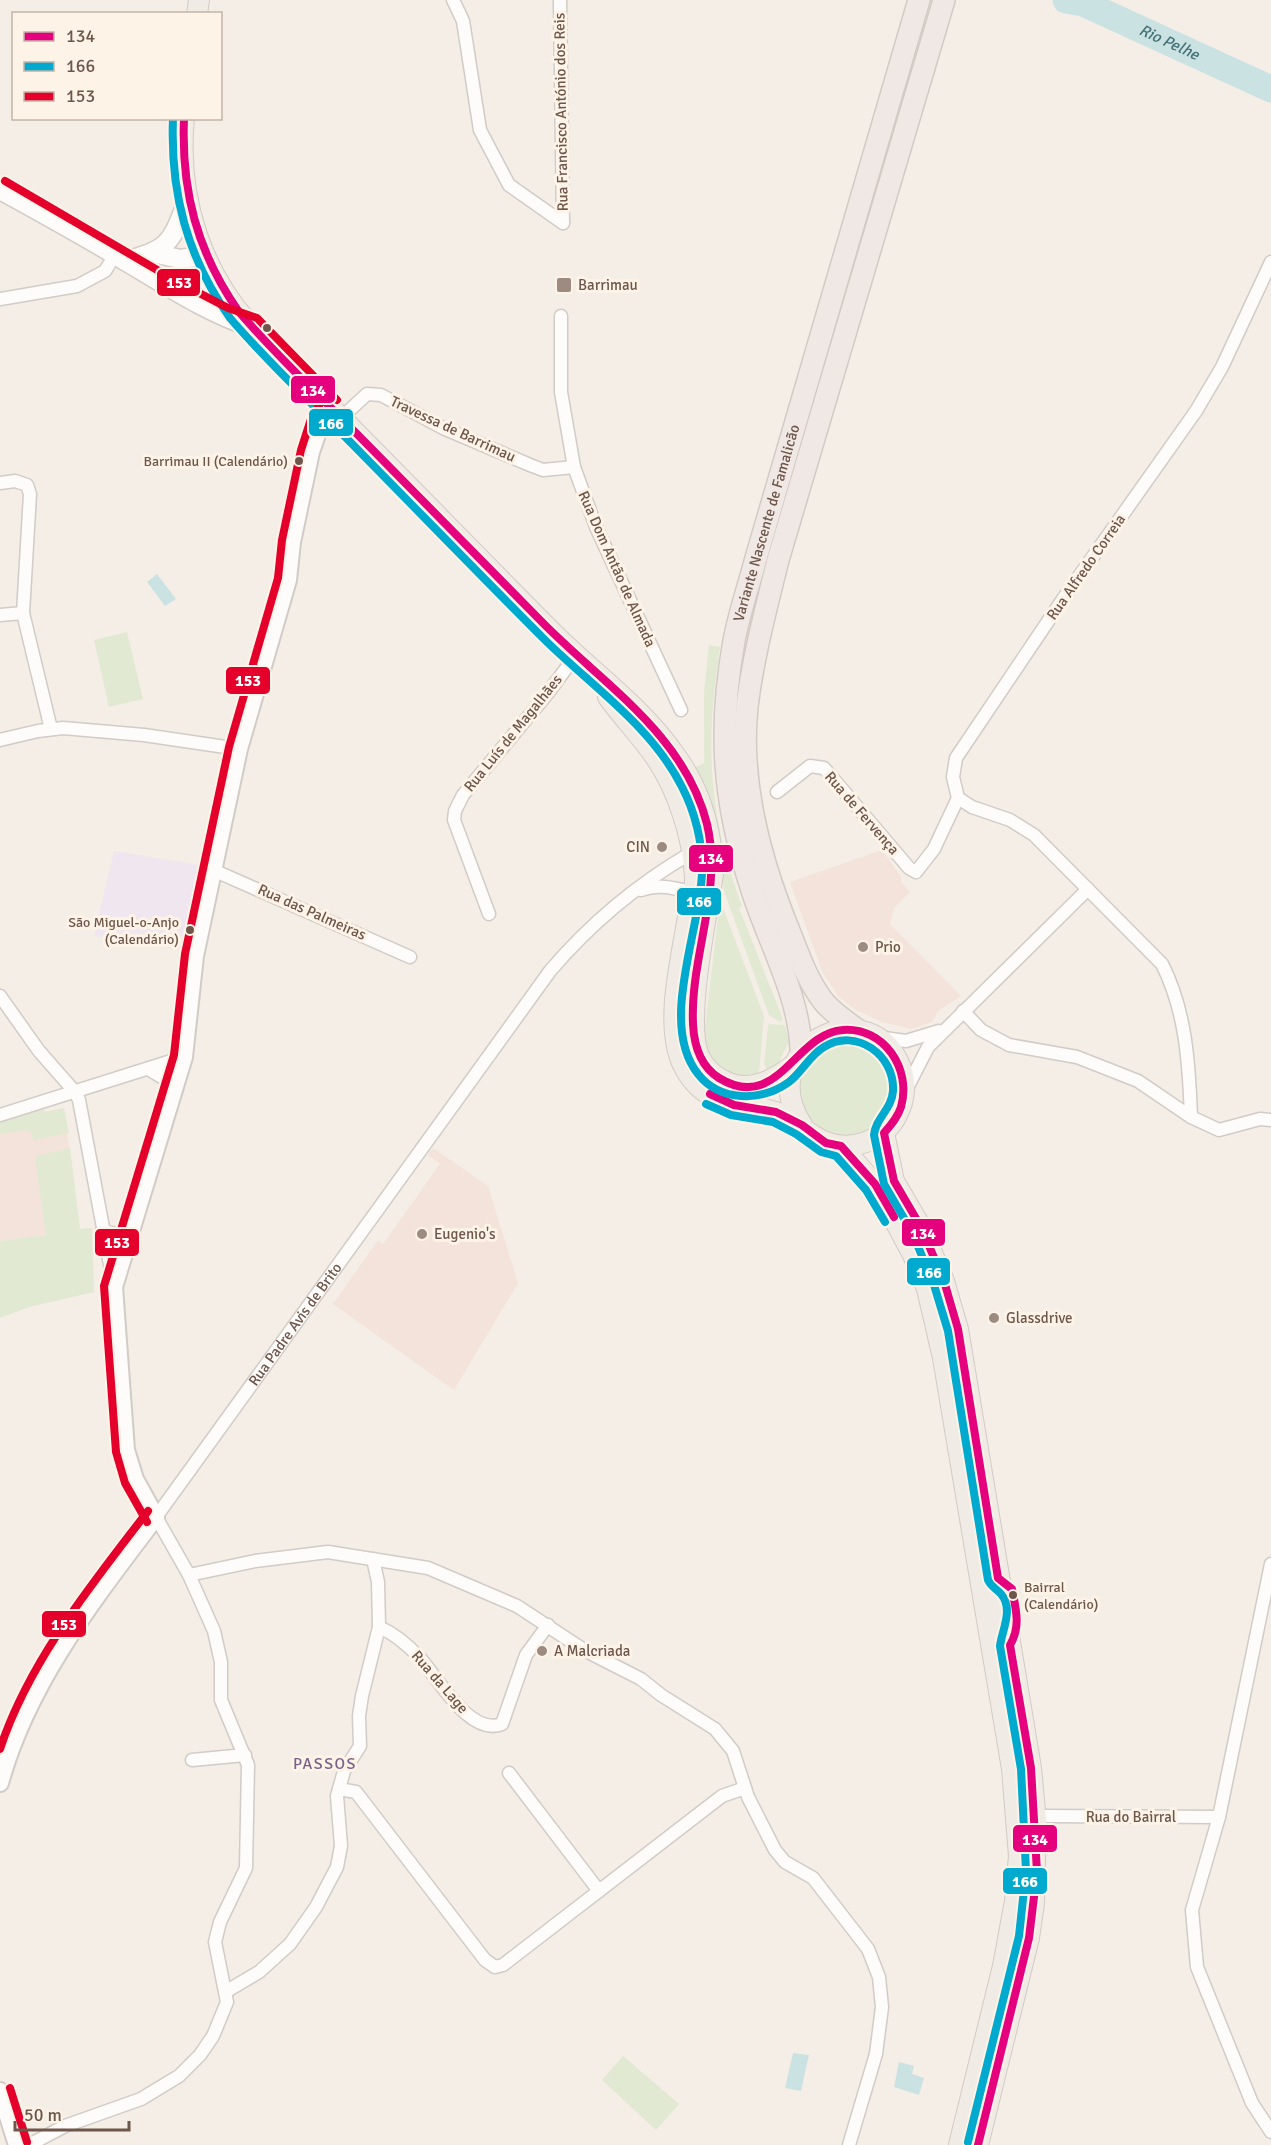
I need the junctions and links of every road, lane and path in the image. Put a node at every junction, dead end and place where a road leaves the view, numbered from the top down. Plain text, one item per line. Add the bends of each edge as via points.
1 (453, 0) edge
2 (560, 0) edge
3 (919, 0) edge
4 (944, 0) edge
5 (184, 120) edge
6 (0, 190) edge
7 (188, 199) junction
8 (153, 254) junction
9 (203, 256) junction
10 (120, 258) junction
11 (1271, 262) edge
12 (214, 279) junction
13 (171, 290) junction
14 (0, 299) edge
15 (561, 316) dead end
16 (251, 327) junction
17 (335, 412) junction
18 (574, 467) junction
19 (0, 483) edge
20 (23, 612) junction
21 (0, 615) edge
22 (582, 662) junction
23 (681, 710) dead end
24 (51, 729) junction
25 (0, 740) edge
26 (239, 748) junction
27 (777, 792) dead end
28 (958, 798) junction
29 (691, 853) junction
30 (213, 870) junction
31 (701, 881) junction
32 (1088, 889) junction
33 (631, 894) junction
34 (489, 914) dead end
35 (410, 957) dead end
36 (0, 996) edge
37 (963, 1011) junction
38 (946, 1029) junction
39 (866, 1034) junction
40 (184, 1057) junction
41 (797, 1059) junction
42 (150, 1070) junction
43 (75, 1092) junction
44 (904, 1093) junction
45 (174, 1094) junction
46 (0, 1115) edge
47 (1191, 1116) junction
48 (1271, 1120) edge
49 (802, 1125) junction
50 (884, 1133) junction
51 (841, 1146) junction
52 (134, 1226) junction
53 (102, 1231) junction
54 (114, 1287) junction
55 (156, 1517) junction
56 (373, 1559) junction
57 (1271, 1564) edge
58 (189, 1575) junction
59 (548, 1625) junction
60 (379, 1627) junction
61 (245, 1755) junction
62 (192, 1760) dead end
63 (509, 1773) dead end
64 (0, 1783) edge
65 (745, 1788) junction
66 (339, 1789) junction
67 (1043, 1816) dead end
68 (1219, 1817) junction
69 (599, 1891) junction
70 (227, 1991) junction
71 (0, 2091) edge
72 (1271, 2132) edge
73 (17, 2145) edge
74 (29, 2145) edge
75 (849, 2145) edge
76 (959, 2145) edge
77 (978, 2145) edge

1 - 2 street, Rua Francisco António dos Reis via 464,21 480,130 509,185 563,224
3 - 41 highway, Variante Nascente de Famalicão via 735,639 725,700 724,758 732,814 751,888 797,1017
4 - 39 highway, Variante Nascente de Famalicão via 833,369 756,646 747,709 747,757 762,858 816,990 831,1010
5 - 7 main road
6 - 10 main road
7 - 8 main road via 167,245
7 - 9 main road
8 - 9 main road via 180,259
8 - 10 main road
9 - 12 main road
10 - 13 main road
10 - 14 street via 77,286
11 - 28 street, Rua Alfredo Correia via 1196,411 956,758 953,777
12 - 13 main road via 197,288
12 - 16 main road
13 - 16 main road via 224,318
15 - 18 street, Rua Dom Antão de Almada via 561,392
16 - 17 main road
17 - 18 street, Travessa de Barrimau via 367,394 381,394 443,428 543,470
17 - 22 main road
17 - 26 street via 321,423 311,452 288,580
18 - 23 street, Rua Dom Antão de Almada via 596,527
19 - 20 street via 21,482 30,494
20 - 21 street
20 - 24 street
22 - 29 main road via 657,759 680,808
22 - 31 main road via 658,732 690,777 709,829
22 - 34 street, Rua Luís de Magalhães via 548,693 463,795 455,812 456,830
24 - 25 street
24 - 26 street via 135,734
26 - 30 street
27 - 28 street, Rua de Fervença via 810,766 824,768 916,872 934,849
28 - 32 street via 1034,835
29 - 31 main road
29 - 33 street, Rua Padre Avis de Brito
30 - 35 street, Rua das Palmeiras
30 - 40 street via 195,956
31 - 33 street, Rua Padre Avis de Brito
31 - 41 main road via 694,1009 699,1057 710,1072 738,1086 771,1080
31 - 49 main road via 674,1013 684,1065 698,1085 714,1097 734,1105 776,1112
32 - 37 street
32 - 47 street via 1162,964 1173,987 1182,1017
33 - 55 street, Rua Padre Avis de Brito via 584,933 550,971
36 - 43 street via 39,1051
37 - 38 street
37 - 47 street via 981,1030 1009,1045 1077,1057 1138,1081
38 - 39 street via 906,1041
38 - 44 street via 921,1057
39 - 41 main road via 846,1029 827,1033 810,1042
39 - 44 main road via 888,1046 898,1060 904,1076
40 - 42 street
40 - 45 street
41 - 49 main road via 789,1097
42 - 43 street
42 - 45 street via 165,1079
43 - 46 street
43 - 53 street via 83,1117
44 - 50 main road via 901,1108
45 - 52 street
47 - 48 street via 1219,1130 1260,1119
49 - 51 main road via 826,1143
50 - 51 main road via 864,1143
50 - 77 main road via 894,1181 921,1227 944,1281 958,1329 1031,1768 1036,1821 1037,1872 1029,1938
51 - 76 main road via 875,1184 914,1255 930,1300 1012,1769 1019,1856 1015,1901
52 - 53 street via 118,1234
52 - 54 street
53 - 54 street
54 - 55 street via 126,1450 135,1479
55 - 58 street
55 - 64 street, Rua Padre Avis de Brito via 55,1657 33,1698
56 - 58 street via 310,1552
56 - 59 street via 438,1572 517,1606
56 - 60 street via 378,1581
57 - 68 street
58 - 61 street via 214,1631 221,1662 221,1700
59 - 60 street, Rua da Lage via 526,1655 502,1724 495,1727 467,1714 414,1652
59 - 65 street via 584,1650 641,1679 715,1729 733,1751
60 - 66 street via 362,1696 360,1746 344,1771
61 - 62 street
61 - 70 street via 249,1775 246,1869 220,1922 215,1942
63 - 69 street
65 - 69 street via 722,1796
65 - 75 street via 775,1850 785,1862 813,1878 867,1949 879,1977 882,2007 876,2054
66 - 69 street via 356,1792 485,1960 495,1966 503,1965
66 - 70 street via 341,1846 328,1887 275,1960
67 - 68 street, Rua do Bairral
68 - 72 street via 1192,1910 1197,1967 1252,2103
70 - 74 street via 224,2015 213,2036 179,2076 141,2099 65,2126
71 - 73 street

